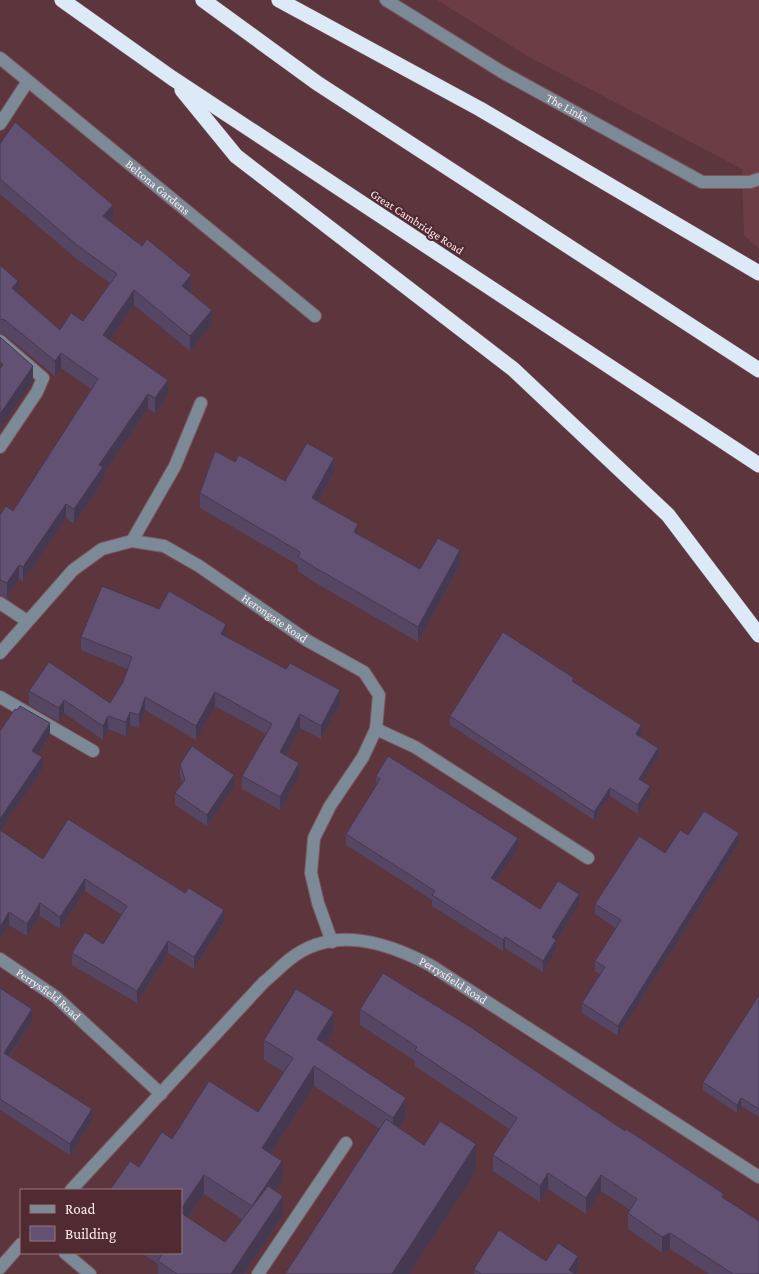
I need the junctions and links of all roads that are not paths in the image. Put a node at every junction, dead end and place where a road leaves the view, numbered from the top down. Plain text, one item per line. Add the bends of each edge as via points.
1 (62, 0) edge
2 (203, 0) edge
3 (280, 0) edge
4 (386, 0) edge
5 (0, 58) edge
6 (172, 78) junction
7 (28, 82) junction
8 (0, 124) edge
9 (759, 179) edge
10 (759, 273) edge
11 (315, 316) dead end
12 (0, 341) edge
13 (759, 370) edge
14 (201, 403) dead end
15 (0, 446) edge
16 (759, 464) edge
17 (132, 541) junction
18 (0, 603) edge
19 (27, 621) junction
20 (759, 635) edge
21 (0, 653) edge
22 (0, 697) edge
23 (376, 729) junction
24 (93, 751) dead end
25 (588, 858) dead end
26 (332, 942) junction
27 (0, 959) edge
28 (161, 1094) junction
29 (346, 1143) dead end
30 (759, 1177) edge
31 (71, 1189) edge
32 (20, 1245) edge
33 (65, 1254) edge
34 (0, 1268) edge
35 (90, 1274) edge
36 (258, 1274) edge

1 - 6 highway, Great Cambridge Road
2 - 13 highway via 317,83
3 - 10 highway via 480,109
4 - 9 street, The Links via 502,72 702,182 750,182
5 - 7 street, Beltona Gardens
6 - 16 highway, Great Cambridge Road
6 - 20 highway via 236,156 513,368 668,515
7 - 8 street
7 - 11 street, Beltona Gardens
12 - 15 street via 43,378
14 - 17 street via 174,466
17 - 19 street, Herongate Road via 102,550 73,570
17 - 23 street, Herongate Road via 164,546 199,566 308,641 364,672 379,695
18 - 19 street
19 - 21 street, Herongate Road
22 - 24 street
23 - 25 street via 415,747
23 - 26 street, Herongate Road via 364,757 330,806 314,838 311,873
26 - 28 street, Perrysfield Road via 292,958 278,970
26 - 30 street, Perrysfield Road via 357,939 375,942 430,965
27 - 28 street, Perrysfield Road via 56,997
28 - 31 street, Perrysfield Road
29 - 36 street
32 - 34 street
33 - 35 street

